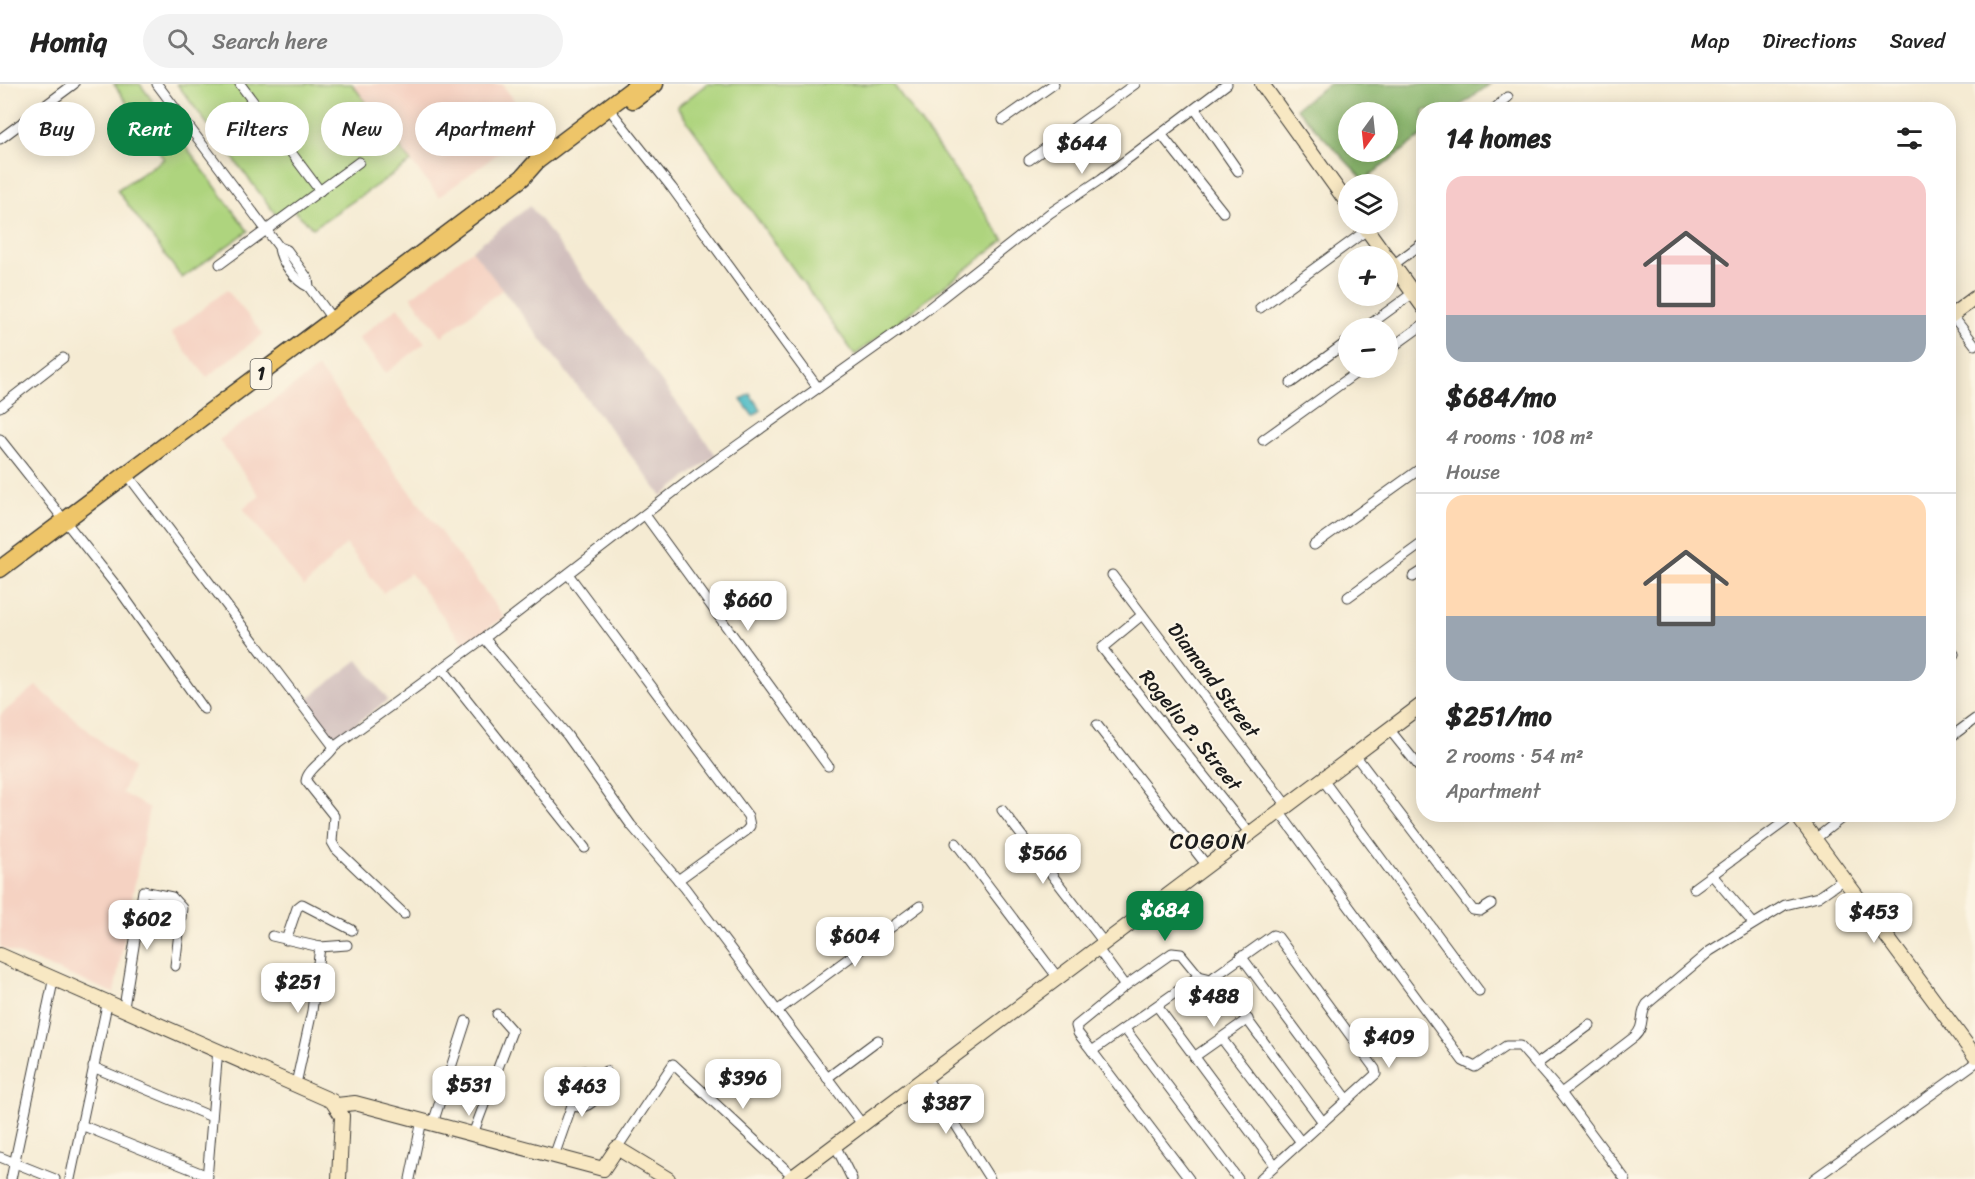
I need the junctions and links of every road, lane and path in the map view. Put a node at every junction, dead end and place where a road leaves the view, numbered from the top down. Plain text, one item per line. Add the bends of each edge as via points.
1 (74, 84) edge
2 (157, 84) edge
3 (240, 84) edge
4 (655, 84) edge
5 (1054, 84) edge
6 (1135, 84) edge
7 (1227, 84) edge
8 (1262, 84) edge
9 (638, 89) edge
10 (1508, 97) dead end
11 (1502, 102) edge
12 (1195, 109) junction
13 (614, 115) junction
14 (1003, 120) dead end
15 (1161, 134) junction
16 (0, 139) edge
17 (1029, 160) dead end
18 (359, 162) dead end
19 (1238, 171) dead end
20 (522, 178) junction
21 (1338, 190) edge
22 (320, 191) junction
23 (1223, 212) dead end
24 (267, 230) junction
25 (1355, 234) edge
26 (1416, 246) edge
27 (1398, 255) edge
28 (220, 264) dead end
29 (1398, 272) edge
30 (1413, 293) junction
31 (1416, 297) edge
32 (1975, 298) edge
33 (1260, 308) dead end
34 (1956, 312) edge
35 (1379, 318) edge
36 (333, 320) junction
37 (1956, 323) edge
38 (1416, 330) edge
39 (1398, 343) edge
40 (1975, 345) edge
41 (1338, 348) edge
42 (63, 358) dead end
43 (1349, 378) edge
44 (1291, 383) dead end
45 (818, 388) junction
46 (0, 407) edge
47 (0, 439) edge
48 (1263, 440) dead end
49 (1416, 472) edge
50 (127, 474) junction
51 (645, 515) junction
52 (65, 521) junction
53 (1314, 545) dead end
54 (1416, 548) edge
55 (0, 569) edge
56 (568, 573) junction
57 (1112, 575) dead end
58 (1416, 575) edge
59 (1413, 577) dead end
60 (1348, 597) dead end
61 (1143, 615) junction
62 (484, 638) junction
63 (442, 668) junction
64 (204, 709) dead end
65 (1416, 710) edge
66 (1975, 719) edge
67 (1096, 725) dead end
68 (1389, 729) junction
69 (1956, 733) edge
70 (334, 747) junction
71 (1355, 755) junction
72 (1416, 763) edge
73 (828, 766) dead end
74 (1323, 780) junction
75 (1002, 810) dead end
76 (1284, 810) junction
77 (1785, 822) edge
78 (1802, 822) edge
79 (1837, 822) edge
80 (1251, 835) junction
81 (1815, 839) junction
82 (956, 843) dead end
83 (585, 848) dead end
84 (1208, 867) junction
85 (1712, 874) junction
86 (1844, 879) junction
87 (678, 880) junction
88 (1694, 888) dead end
89 (1491, 904) dead end
90 (920, 906) dead end
91 (404, 914) dead end
92 (1753, 923) junction
93 (352, 930) dead end
94 (272, 936) dead end
95 (286, 940) junction
96 (347, 945) dead end
97 (1102, 946) junction
98 (320, 947) junction
99 (0, 954) edge
100 (1241, 956) junction
101 (174, 966) dead end
102 (1199, 976) junction
103 (1215, 976) junction
104 (54, 977) junction
105 (1058, 978) junction
106 (1125, 986) junction
107 (1479, 991) dead end
108 (108, 1000) junction
109 (1157, 1006) junction
110 (124, 1007) junction
111 (777, 1011) junction
112 (497, 1014) dead end
113 (1248, 1019) junction
114 (466, 1022) dead end
115 (1590, 1026) dead end
116 (1125, 1029) junction
117 (1222, 1039) junction
118 (878, 1040) dead end
119 (218, 1049) junction
120 (1092, 1052) junction
121 (1975, 1056) edge
122 (1194, 1057) junction
123 (1975, 1063) edge
124 (1538, 1064) junction
125 (93, 1067) junction
126 (584, 1071) dead end
127 (606, 1071) dead end
128 (925, 1076) junction
129 (827, 1078) junction
130 (296, 1084) junction
131 (1561, 1093) junction
132 (1348, 1100) junction
133 (337, 1105) junction
134 (572, 1106) junction
135 (212, 1117) junction
136 (428, 1122) junction
137 (1323, 1122) junction
138 (862, 1124) junction
139 (81, 1125) junction
140 (473, 1134) junction
141 (1301, 1142) junction
142 (835, 1145) junction
143 (617, 1148) junction
144 (0, 1156) edge
145 (554, 1156) junction
146 (14, 1162) junction
147 (1275, 1165) junction
148 (601, 1174) edge
149 (207, 1177) edge
150 (793, 1178) edge
151 (10, 1179) edge
152 (55, 1179) edge
153 (70, 1179) edge
154 (339, 1179) edge
155 (410, 1179) edge
156 (668, 1179) edge
157 (852, 1179) edge
158 (990, 1179) edge
159 (1189, 1179) edge
160 (1238, 1179) edge
161 (1260, 1179) edge
162 (1625, 1179) edge
163 (1814, 1179) edge

1 - 16 street
2 - 24 street
3 - 22 street
4 - 9 highway, 1
5 - 14 street
6 - 17 street
7 - 12 street
8 - 21 street
9 - 13 highway, 1
9 - 20 highway, 1 via 537,161
10 - 11 street
12 - 15 street
12 - 19 street
13 - 20 highway, 1 via 544,168
13 - 45 street
15 - 23 street
15 - 45 street
18 - 22 street
20 - 36 highway, 1
22 - 24 street
24 - 28 street
24 - 36 street via 280,255 308,279 309,287
25 - 33 street
26 - 27 street
29 - 30 street
30 - 31 street
30 - 35 street
32 - 34 street
36 - 50 highway, 1
37 - 40 street
38 - 39 street
41 - 44 street
42 - 46 street
43 - 48 street
45 - 51 street
47 - 52 street
49 - 53 street
50 - 52 highway, 1
50 - 70 street
51 - 56 street
51 - 73 street
52 - 55 highway, 1
52 - 64 street
54 - 60 street
56 - 62 street
56 - 87 street via 748,816 750,826 746,831
57 - 61 street, Diamond Street
58 - 59 street
61 - 76 street, Diamond Street
61 - 80 street, Rogelio P. Street via 1102,648
62 - 63 street
62 - 87 street via 567,735 637,834
63 - 70 street
63 - 83 street
65 - 68 street
66 - 69 street
67 - 84 street
68 - 71 street
68 - 72 street
70 - 91 street via 306,776 306,781 334,816 332,842 336,849
71 - 74 street
71 - 89 street via 1473,910 1480,911
74 - 76 street
74 - 107 street
75 - 97 street
76 - 80 street
76 - 124 street, Diamond Street via 1463,1060 1475,1067 1515,1044
77 - 85 street
78 - 81 street
79 - 81 street
80 - 84 street
81 - 86 street
82 - 105 street
84 - 97 street
85 - 88 street
85 - 92 street
86 - 92 street via 1818,897 1790,903
86 - 121 street
87 - 111 street
90 - 111 street
92 - 131 street via 1666,986 1644,1008 1639,1033
93 - 95 street via 302,903
94 - 95 street
95 - 98 street
96 - 98 street
97 - 105 street
97 - 106 street
98 - 130 street via 312,1011
99 - 104 street
100 - 103 street
100 - 132 street
100 - 132 street via 1269,936 1278,937 1375,1069 1373,1079
101 - 110 street via 182,908 172,897 143,891
102 - 103 street
102 - 106 street via 1175,952
102 - 109 street
103 - 113 street
104 - 108 street
104 - 146 street
105 - 128 street
106 - 120 street via 1077,1023 1078,1033
108 - 110 street
108 - 125 street
109 - 116 street
109 - 122 street
110 - 119 street
111 - 129 street
112 - 140 street via 512,1031
113 - 117 street
113 - 137 street
114 - 136 street
115 - 124 street
116 - 120 street
116 - 160 street
117 - 122 street
117 - 141 street
118 - 129 street
119 - 130 street
119 - 135 street
120 - 159 street
122 - 147 street
123 - 163 street
124 - 131 street
125 - 135 street
125 - 139 street
126 - 134 street
127 - 134 street via 591,1105
128 - 138 street
128 - 158 street
129 - 138 street
130 - 133 street
131 - 162 street
132 - 137 street
133 - 136 street via 355,1103
133 - 154 street via 342,1123
134 - 145 street
135 - 149 street
136 - 140 street
136 - 155 street
137 - 141 street
138 - 142 street
139 - 149 street
139 - 153 street
140 - 145 street
141 - 147 street
142 - 150 street
142 - 157 street
143 - 148 street
143 - 150 street via 673,1064
143 - 156 street
144 - 146 street
145 - 148 street
146 - 151 street
146 - 152 street
147 - 161 street

